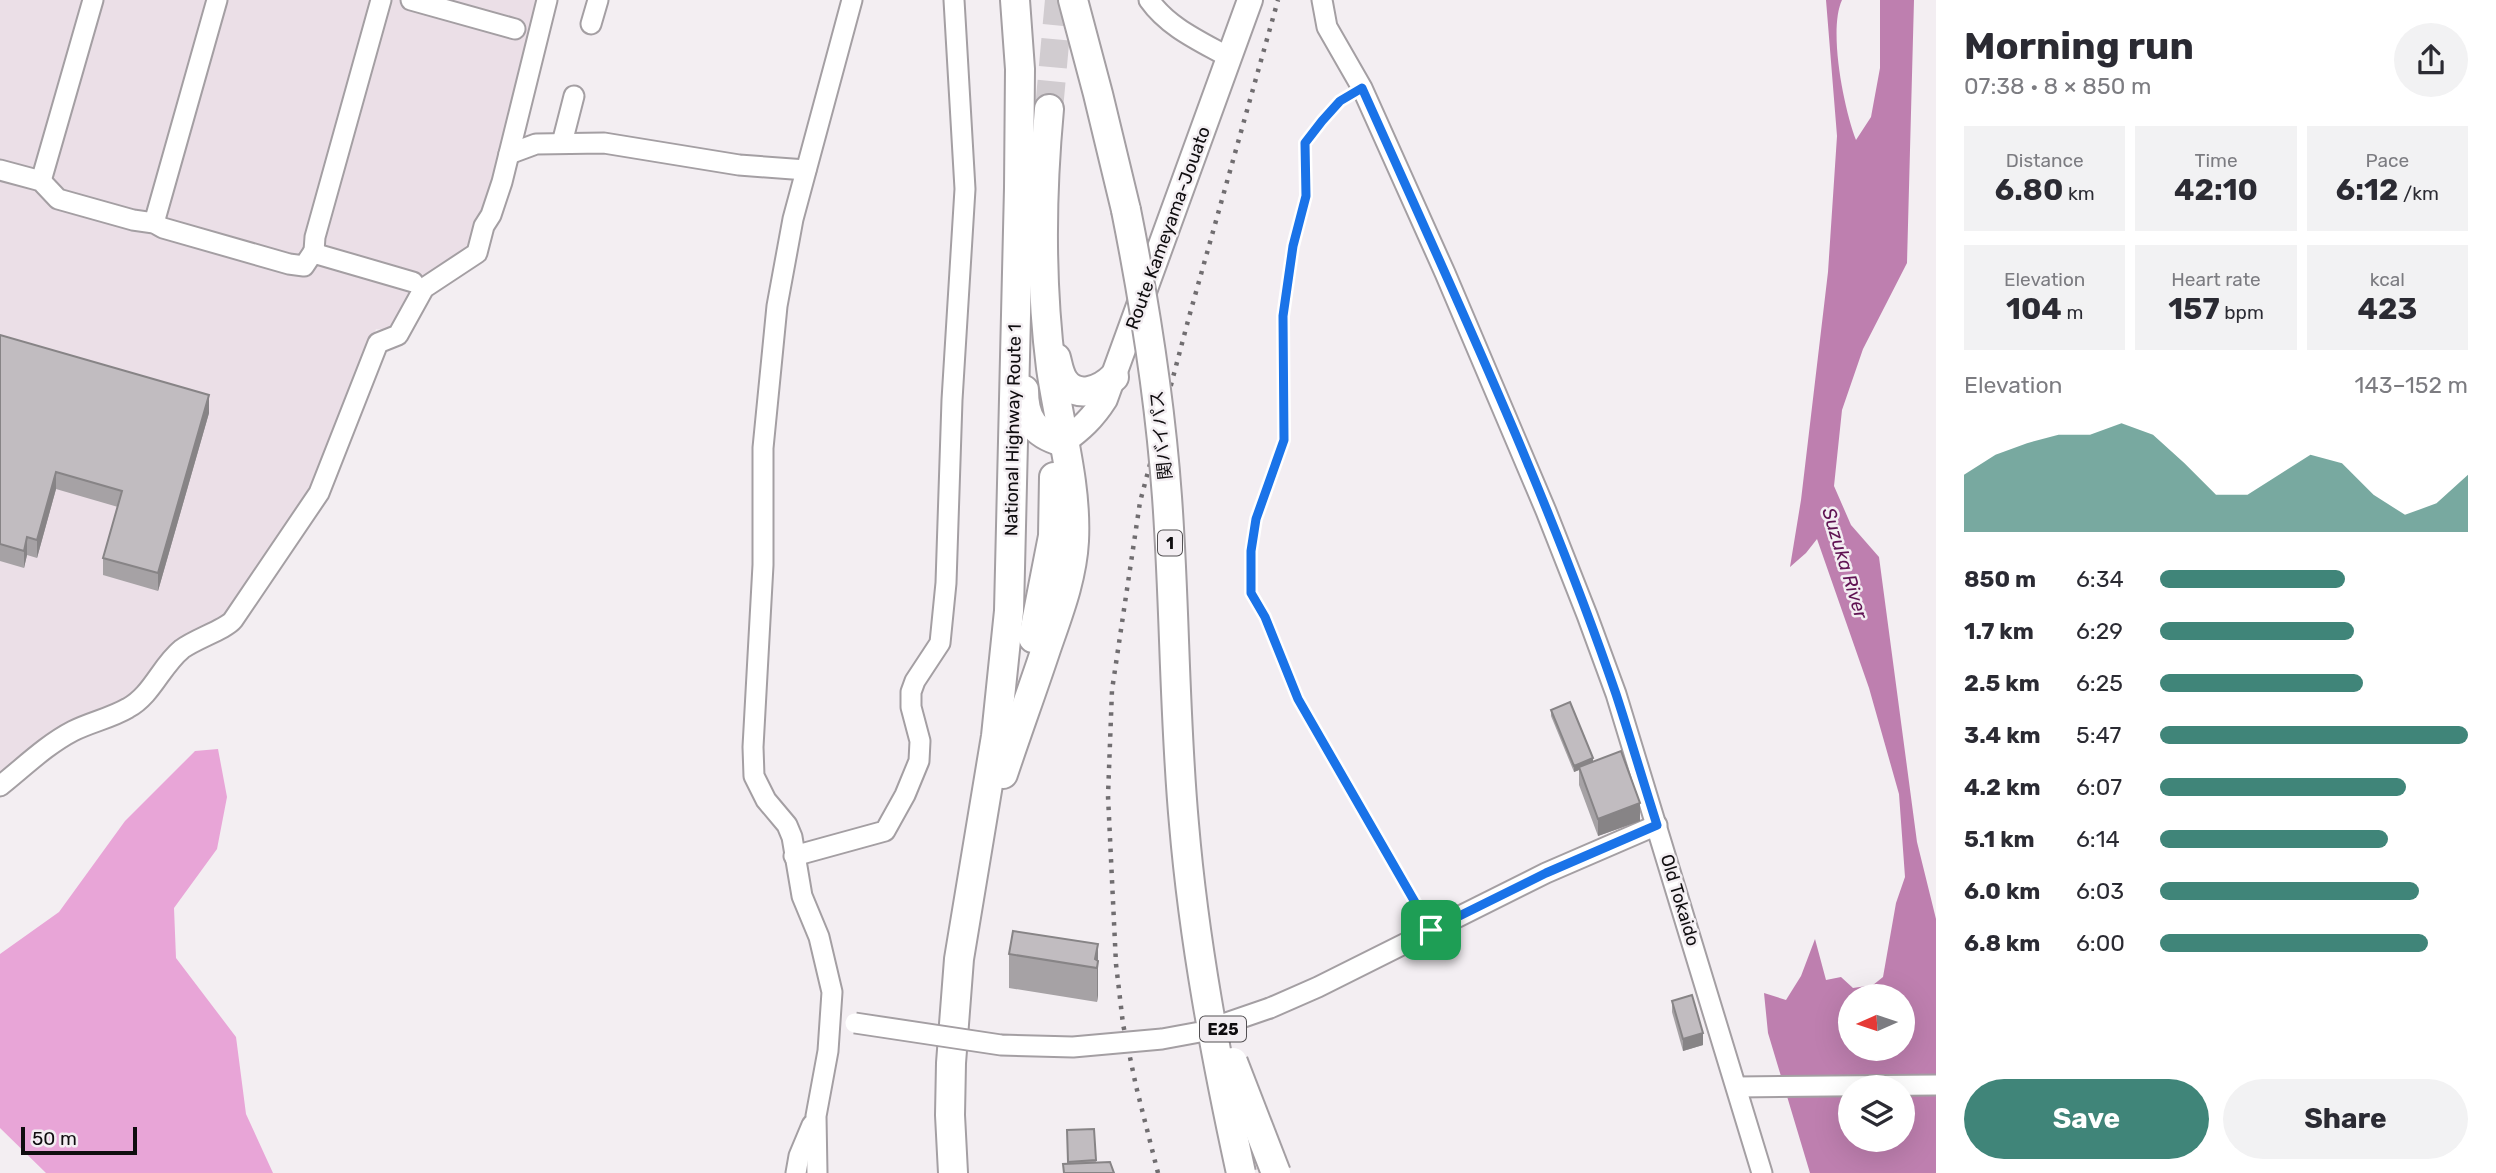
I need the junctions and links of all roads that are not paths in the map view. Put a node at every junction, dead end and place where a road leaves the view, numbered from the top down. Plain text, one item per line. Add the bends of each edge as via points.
1 (93, 0) edge
2 (217, 0) edge
3 (381, 0) edge
4 (411, 0) edge
5 (547, 0) edge
6 (598, 0) edge
7 (852, 0) edge
8 (954, 0) edge
9 (1015, 0) edge
10 (1073, 0) edge
11 (1149, 0) edge
12 (1250, 0) edge
13 (1322, 0) edge
14 (591, 24) dead end
15 (515, 29) dead end
16 (1230, 58) junction
17 (574, 96) dead end
18 (1049, 109) tunnel mouth
19 (562, 143) junction
20 (509, 154) junction
21 (0, 170) edge
22 (806, 170) junction
23 (41, 181) junction
24 (1019, 188) junction
25 (154, 223) junction
26 (314, 251) junction
27 (1042, 251) junction
28 (414, 282) dead end
29 (1114, 377) junction
30 (1063, 442) junction
31 (0, 786) edge
32 (987, 789) junction
33 (1657, 825) junction
34 (794, 856) junction
35 (977, 857) junction
36 (1190, 879) junction
37 (831, 1020) junction
38 (1936, 1085) edge
39 (1745, 1087) junction
40 (816, 1115) junction
41 (796, 1173) edge
42 (817, 1173) edge
43 (953, 1173) edge
44 (1241, 1173) edge
45 (1276, 1173) edge
46 (1762, 1173) edge

1 - 23 street
2 - 25 street
3 - 26 street
4 - 15 street
5 - 20 street
6 - 14 street
7 - 22 street
8 - 34 street via 965,189 940,643 911,692 919,761 885,831
9 - 24 highway, National Highway Route 1 via 1020,69
10 - 36 highway, 関バイパス / 1, bridge via 1126,210 1152,348
11 - 16 street via 1182,32
12 - 16 main road, Route Kameyama-Jouato
13 - 33 street, Old Tokaido via 1327,27 1362,88 1551,524 1616,694
16 - 29 main road, Route Kameyama-Jouato
17 - 19 street
18 - 27 highway, National Highway Route 1
19 - 20 street via 536,144
19 - 22 street via 604,143 739,165
20 - 31 street via 477,253 424,288 398,335 378,343 319,493 230,624 169,660 148,692 128,708 53,743
21 - 23 street
22 - 34 street via 777,306 764,448 753,747 754,776 787,825
23 - 25 street via 58,199
24 - 30 highway via 1025,413 1044,434
24 - 32 highway, National Highway Route 1 via 1009,611
25 - 26 street via 289,264 304,266
26 - 28 street
27 - 29 highway via 1055,356 1063,380 1071,388 1090,391
27 - 30 highway, National Highway Route 1 via 1047,334
29 - 30 main road, Route Kameyama-Jouato via 1095,415
30 - 32 highway via 1055,460 1053,536 1040,611
30 - 35 highway, National Highway Route 1 via 1074,516 1070,567
32 - 35 highway, National Highway Route 1
33 - 37 street, bridge via 1546,873 1318,987 1200,1032 1073,1047 1001,1045
33 - 39 street, Old Tokaido
34 - 37 street via 802,896 826,964
35 - 43 highway, National Highway Route 1 via 959,959 951,1063
36 - 44 highway, E25, bridge via 1208,1012
36 - 45 highway, E25, bridge via 1217,1011
37 - 40 street
38 - 39 street
39 - 46 street, Old Tokaido
40 - 41 street
40 - 42 street

